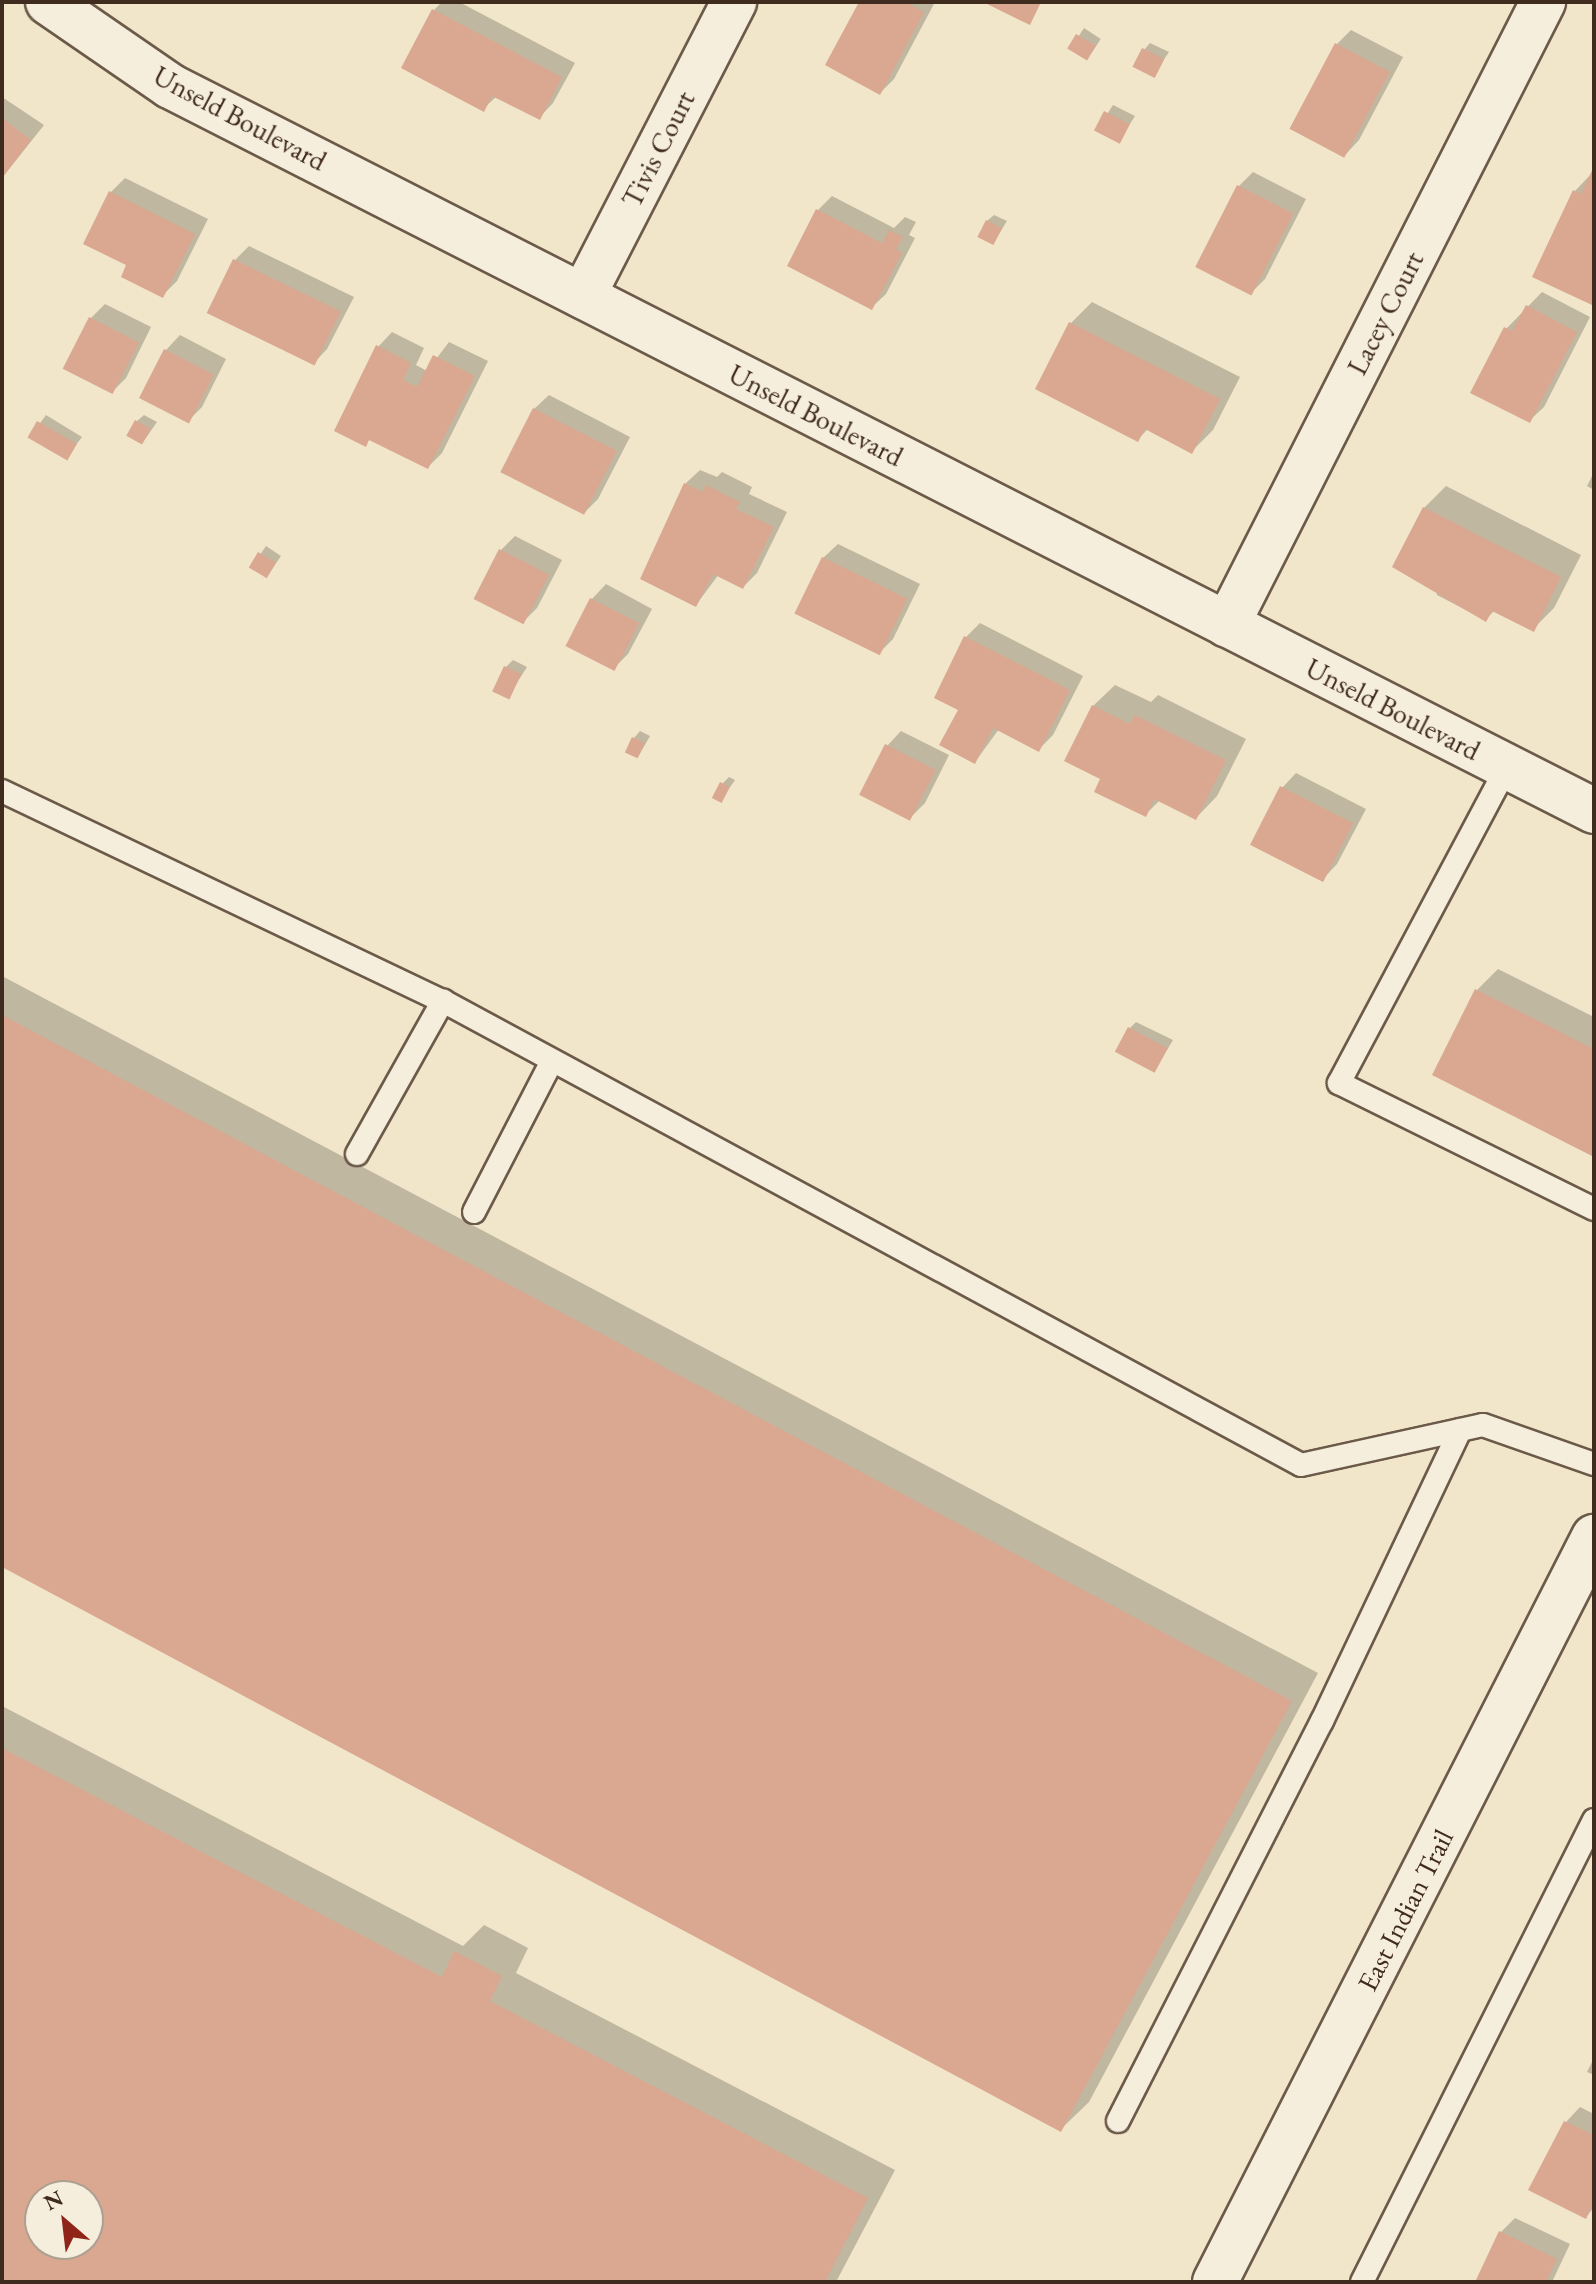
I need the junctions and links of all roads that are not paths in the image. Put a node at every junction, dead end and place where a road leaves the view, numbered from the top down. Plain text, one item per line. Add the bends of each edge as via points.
1 (48, 2) edge
2 (734, 2) edge
3 (1543, 2) edge
4 (583, 296) junction
5 (1227, 625) junction
6 (1507, 767) junction
7 (2, 791) edge
8 (1594, 811) edge
9 (443, 1001) junction
10 (552, 1061) junction
11 (357, 1154) dead end
12 (1594, 1209) edge
13 (474, 1212) dead end
14 (1460, 1430) junction
15 (1594, 1464) edge
16 (1594, 1537) edge
17 (1594, 1820) edge
18 (1118, 2121) dead end
19 (1215, 2282) edge
20 (1362, 2282) edge

1 - 4 street, Unseld Boulevard via 170,86
2 - 4 street, Tivis Court
3 - 5 street, Lacey Court
4 - 5 street, Unseld Boulevard
5 - 6 street, Unseld Boulevard
6 - 8 street, Unseld Boulevard
6 - 12 lane via 1339,1083
7 - 9 lane
9 - 10 lane
9 - 11 lane
10 - 13 lane
10 - 14 lane via 1301,1465
14 - 15 lane via 1483,1425
14 - 18 lane via 1322,1721
16 - 19 street, East Indian Trail
17 - 20 lane

